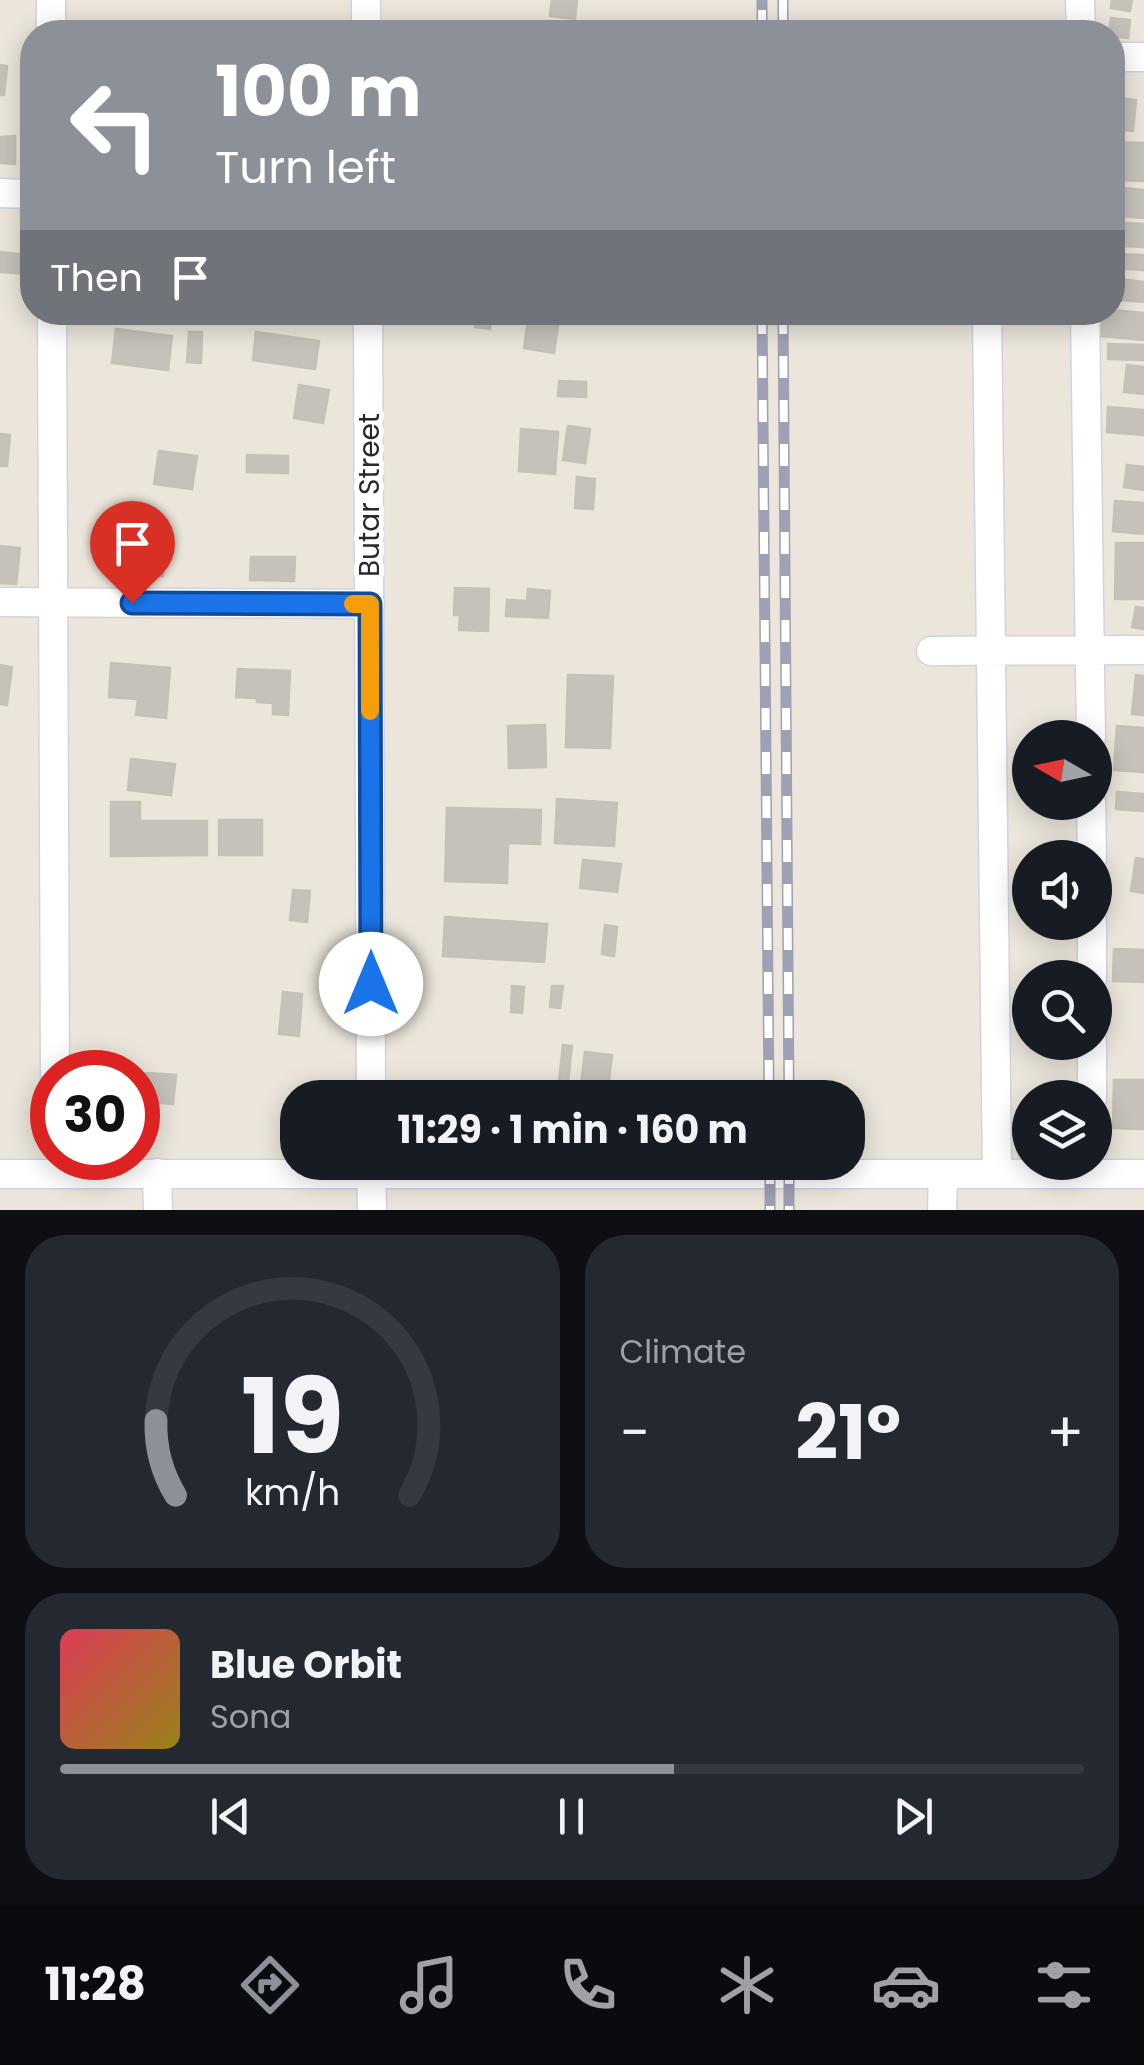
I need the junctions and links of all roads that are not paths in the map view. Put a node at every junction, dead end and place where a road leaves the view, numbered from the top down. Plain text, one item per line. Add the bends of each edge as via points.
1 (52, 325) edge
2 (368, 325) edge
3 (987, 325) edge
4 (1085, 325) edge
5 (0, 602) edge
6 (54, 603) junction
7 (370, 604) junction
8 (1091, 650) junction
9 (1144, 650) edge
10 (931, 651) dead end
11 (991, 651) junction
12 (1091, 720) edge
13 (55, 1050) edge
14 (371, 1080) edge
15 (30, 1170) edge
16 (1112, 1170) edge
17 (280, 1171) edge
18 (865, 1173) edge
19 (1012, 1173) edge
20 (0, 1174) edge
21 (160, 1174) edge
22 (943, 1174) junction
23 (997, 1174) junction
24 (1144, 1174) edge
25 (157, 1180) edge
26 (371, 1180) edge
27 (158, 1210) edge
28 (372, 1210) edge
29 (942, 1210) edge

1 - 6 street
2 - 7 street, Butar Street
3 - 11 street
4 - 8 street
5 - 6 street
6 - 7 street
6 - 13 street
7 - 14 street, Butar Street
8 - 9 street
8 - 11 street
8 - 12 street
10 - 11 street
11 - 23 street
15 - 20 street
16 - 24 street
17 - 21 street
18 - 22 street
19 - 23 street
22 - 23 street
22 - 29 street
25 - 27 street
26 - 28 street

